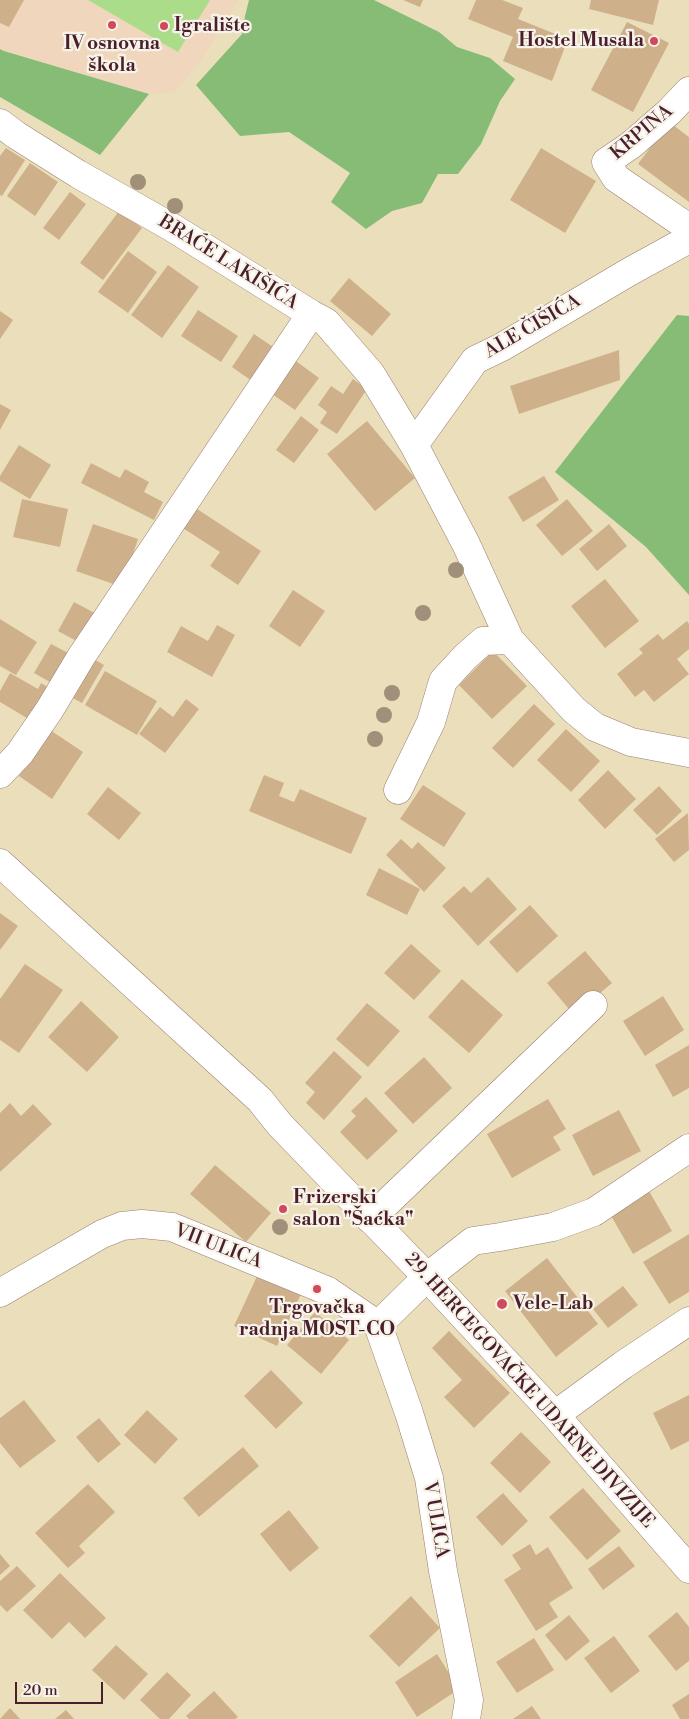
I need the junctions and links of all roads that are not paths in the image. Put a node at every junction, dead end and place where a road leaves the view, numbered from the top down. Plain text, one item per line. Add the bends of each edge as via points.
1 (689, 91) edge
2 (0, 123) edge
3 (689, 228) edge
4 (689, 239) edge
5 (311, 314) junction
6 (414, 445) junction
7 (510, 640) junction
8 (689, 753) edge
9 (0, 774) edge
10 (398, 790) dead end
11 (0, 863) edge
12 (593, 1005) dead end
13 (689, 1148) edge
14 (370, 1219) junction
15 (427, 1277) junction
16 (0, 1293) edge
17 (378, 1325) junction
18 (687, 1325) edge
19 (555, 1415) junction
20 (689, 1569) edge
21 (466, 1719) edge

1 - 3 street, KRPINA via 670,112 606,162 616,178
2 - 5 street, BRAĆE LAKIŠIĆA via 78,174 173,228
4 - 6 street, ALE ČIŠIĆA via 475,360
5 - 6 street, BRAĆE LAKIŠIĆA via 326,322 371,374
5 - 9 street via 81,657 50,709 20,753
6 - 7 street via 466,544
7 - 8 street via 574,710 595,727 631,742
7 - 10 street via 483,641 443,681 431,722
11 - 14 street, 29. HERCEGOVAČKE UDARNE DIVIZIJE via 260,1100
12 - 14 street
13 - 15 street via 594,1212 553,1227 473,1241
14 - 15 street, 29. HERCEGOVAČKE UDARNE DIVIZIJE
15 - 17 street
15 - 19 street, 29. HERCEGOVAČKE UDARNE DIVIZIJE
16 - 17 street, VII ULICA via 102,1234 122,1226 142,1224 172,1227 328,1291
17 - 21 street, V ULICA via 429,1478 443,1571 469,1700
18 - 19 street via 622,1365
19 - 20 street, 29. HERCEGOVAČKE UDARNE DIVIZIJE

